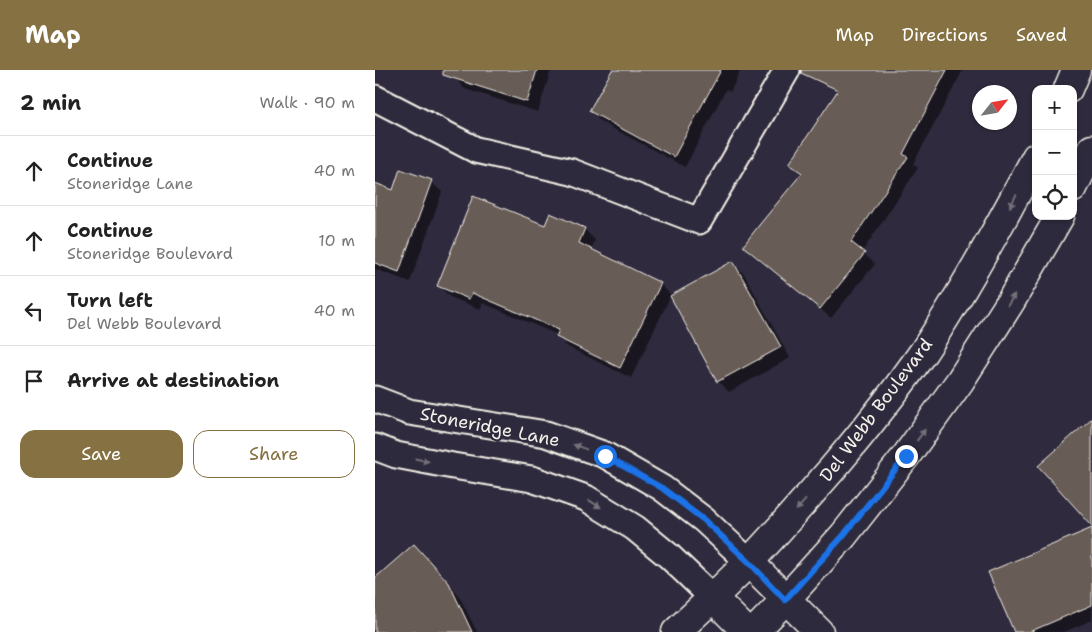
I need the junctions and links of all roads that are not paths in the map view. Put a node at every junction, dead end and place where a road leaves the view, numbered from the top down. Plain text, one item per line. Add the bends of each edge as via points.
1 (787, 70) edge
2 (1075, 70) edge
3 (1069, 85) edge
4 (375, 98) edge
5 (1092, 149) edge
6 (1032, 165) edge
7 (1077, 180) edge
8 (1058, 220) edge
9 (375, 399) edge
10 (375, 447) edge
11 (749, 562) junction
12 (713, 598) junction
13 (785, 600) junction
14 (676, 632) edge
15 (747, 632) edge
16 (753, 632) edge
17 (819, 632) edge

1 - 4 street via 699,221 572,172 476,150
2 - 3 street
5 - 7 street
6 -> 11 street, Del Webb Boulevard via 967,281 923,351 869,425
13 -> 8 street via 843,536 960,381
11 -> 9 street, Stoneridge Lane via 704,520 662,488 605,456 546,434 409,412
10 -> 12 street via 396,455 532,478 585,498 635,528
11 - 12 street, Del Webb Boulevard
11 - 13 street
12 - 14 street, Del Webb Boulevard
12 - 15 street
13 - 16 street
13 - 17 street

